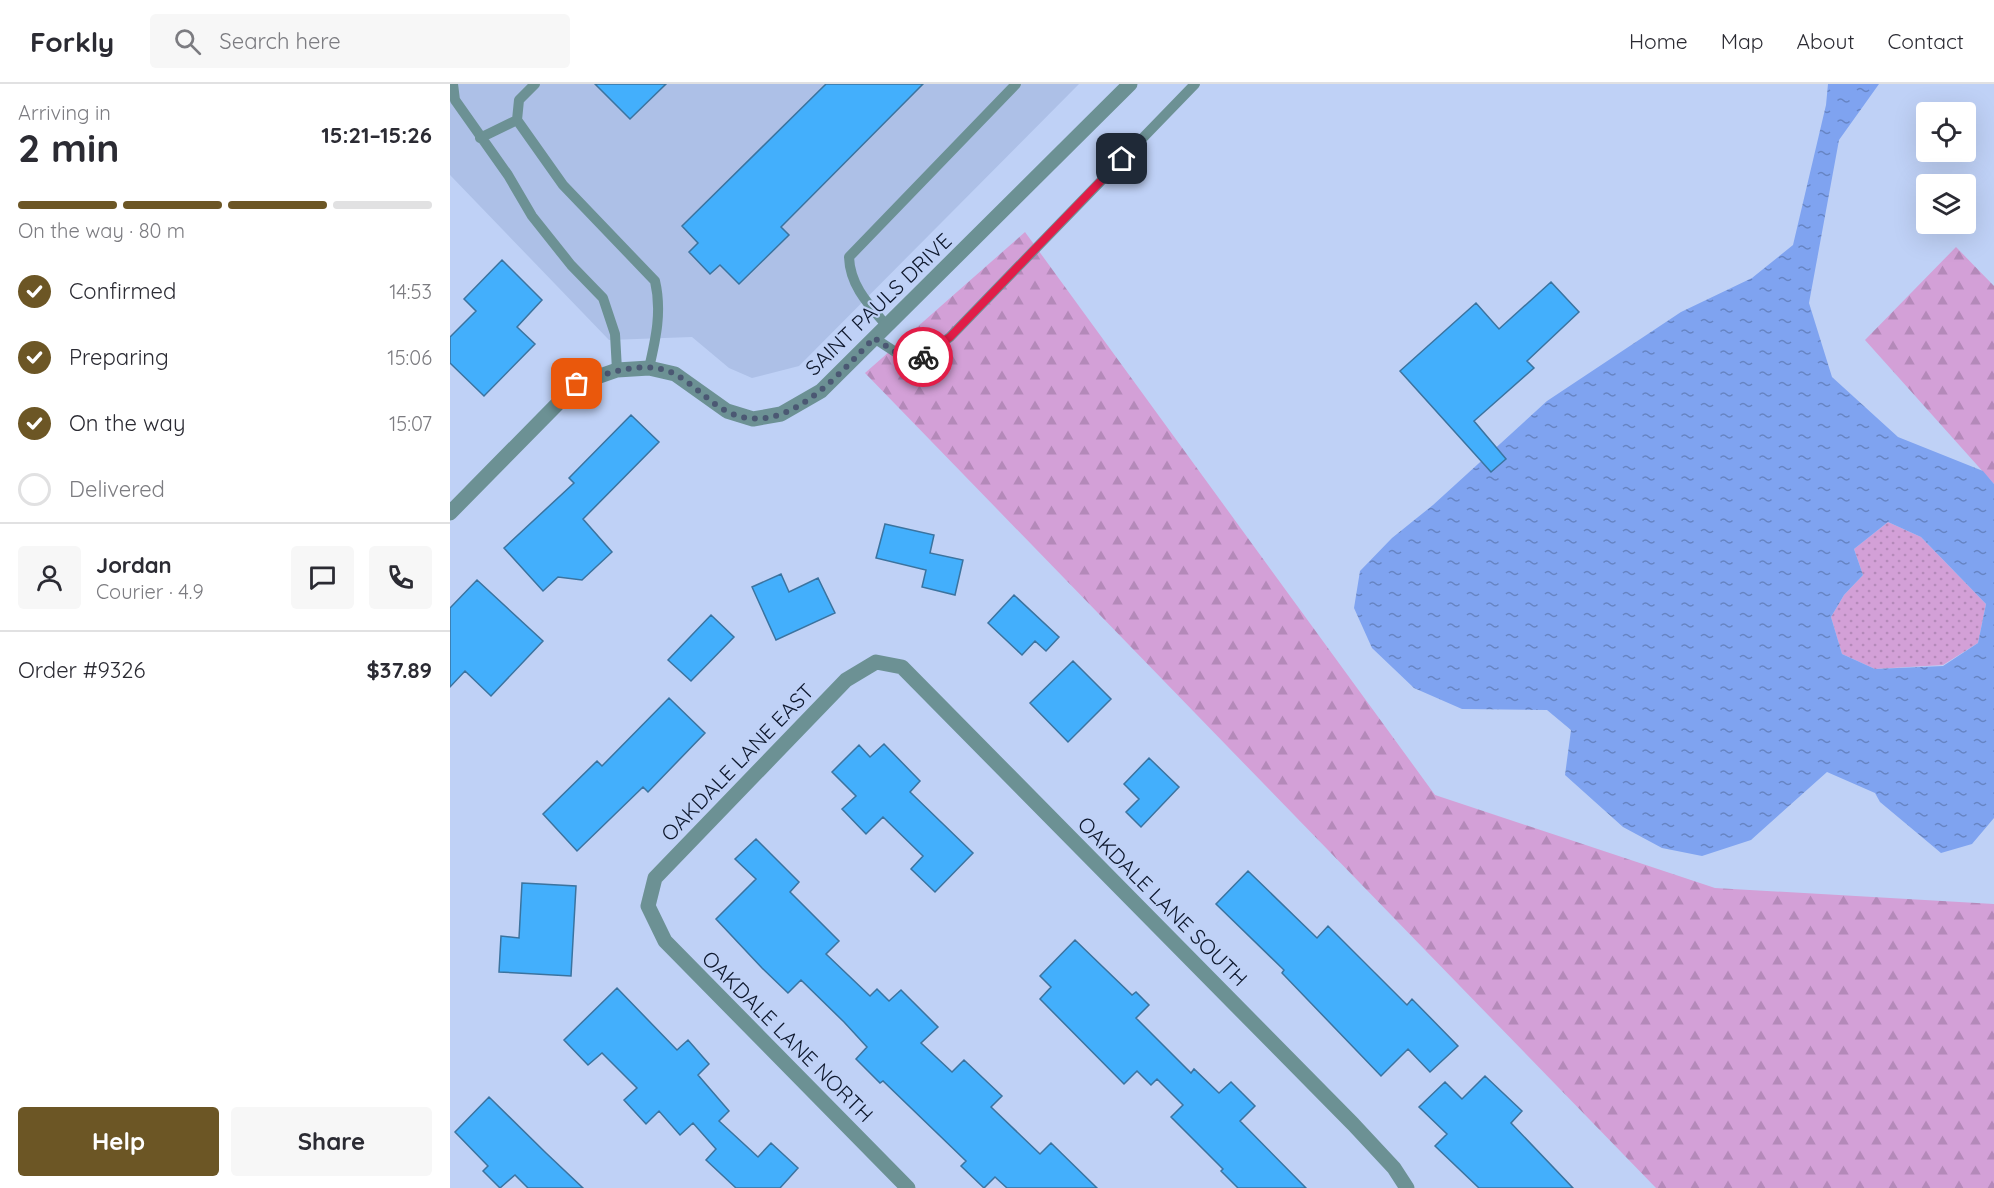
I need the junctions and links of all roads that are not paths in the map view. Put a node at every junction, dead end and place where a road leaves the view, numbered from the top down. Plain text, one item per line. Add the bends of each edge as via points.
1 (453, 84) edge
2 (535, 84) edge
3 (1016, 84) edge
4 (1130, 84) edge
5 (1195, 84) edge
6 (517, 120) junction
7 (480, 138) junction
8 (887, 326) junction
9 (874, 338) junction
10 (649, 368) junction
11 (617, 370) junction
12 (450, 513) edge
13 (876, 662) joint
14 (648, 906) joint
15 (908, 1188) edge
16 (1407, 1188) edge

1 - 7 lane via 455,100
2 - 6 lane via 519,100
3 - 8 lane via 849,257 849,272 861,297
4 - 8 street, SAINT PAULS DRIVE
5 - 9 lane via 950,337 922,358 900,355
6 - 7 lane
6 - 10 lane via 563,185 655,280 658,328
7 - 11 lane via 532,216 571,266 603,298 615,334
8 - 9 street, SAINT PAULS DRIVE
9 - 10 street, SAINT PAULS DRIVE via 821,391 781,414 753,419 727,411 675,374
10 - 11 street, SAINT PAULS DRIVE
11 - 12 street, SAINT PAULS DRIVE via 577,384
13 - 14 street, OAKDALE LANE EAST via 846,680 655,878
13 - 16 street, OAKDALE LANE SOUTH via 902,667 1353,1124
14 - 15 street, OAKDALE LANE NORTH via 664,941

